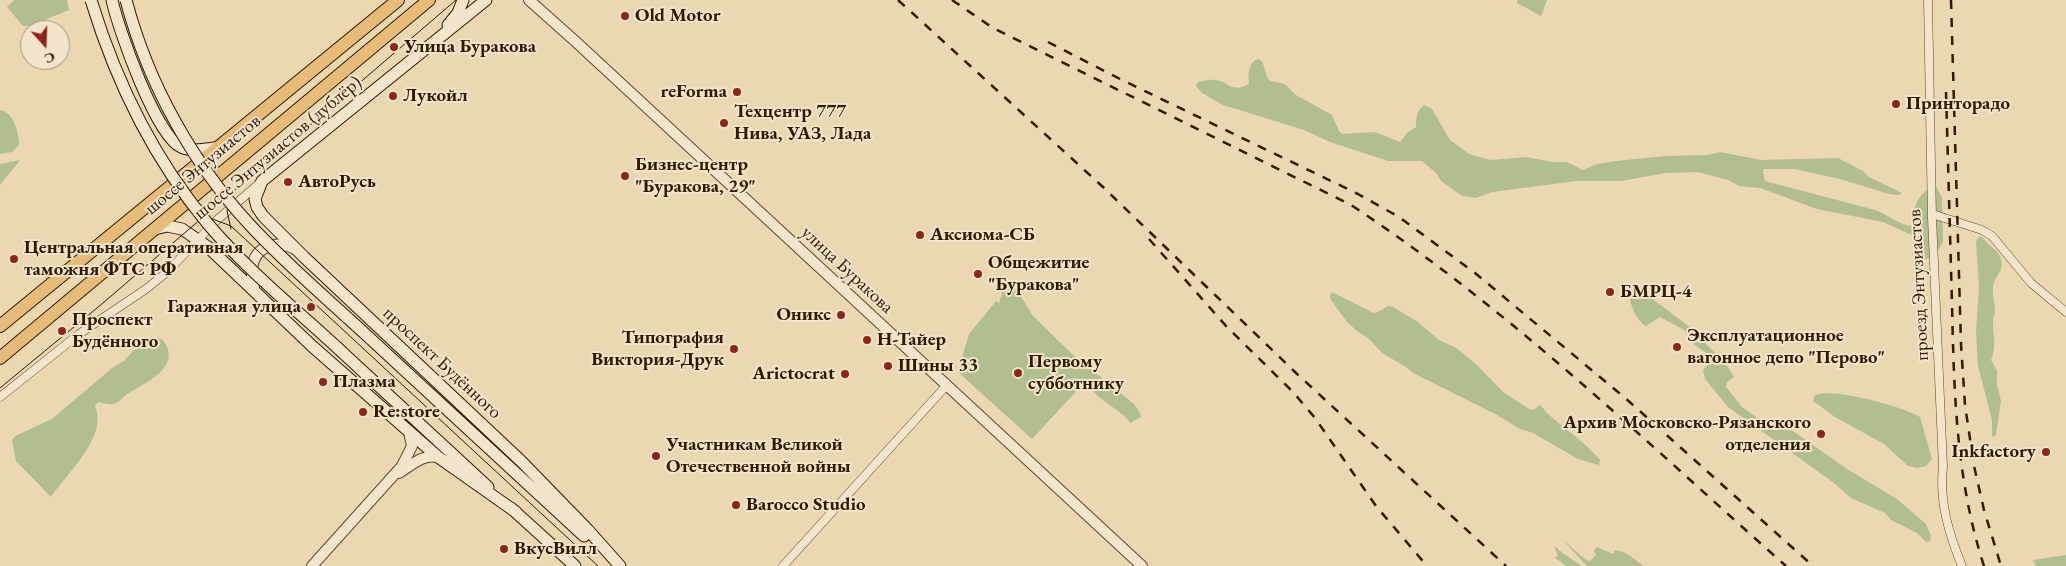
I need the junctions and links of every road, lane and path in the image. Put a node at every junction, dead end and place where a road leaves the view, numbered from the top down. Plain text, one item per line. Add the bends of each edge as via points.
1 (91, 0) edge
2 (112, 0) edge
3 (126, 0) edge
4 (398, 0) edge
5 (429, 0) edge
6 (463, 0) edge
7 (486, 0) edge
8 (529, 0) edge
9 (1928, 0) edge
10 (438, 39) junction
11 (220, 146) junction
12 (262, 181) junction
13 (1932, 214) junction
14 (155, 229) junction
15 (198, 239) junction
16 (296, 249) junction
17 (255, 292) junction
18 (2066, 312) edge
19 (0, 326) edge
20 (0, 358) edge
21 (946, 386) junction
22 (0, 397) edge
23 (409, 432) junction
24 (438, 457) junction
25 (460, 468) junction
26 (392, 478) junction
27 (312, 566) edge
28 (574, 566) edge
29 (618, 566) edge
30 (783, 566) edge
31 (1142, 566) edge
32 (1962, 566) edge

1 - 25 main road, bridge via 122,85 156,151 180,188 232,250
2 - 11 main road via 125,44 154,112 173,141 182,147 204,150
3 - 29 main road, проспект Будённого, bridge via 140,44 174,122 204,169 249,224
4 - 11 main road, шоссе Энтузиастов
5 - 14 main road, шоссе Энтузиастов
6 - 10 main road via 458,14
7 - 10 main road
8 - 21 street, улица Буракова
9 - 13 street, проезд Энтузиастов
10 - 12 main road, шоссе Энтузиастов (дублёр)
11 - 19 main road, шоссе Энтузиастов
12 - 15 street, шоссе Энтузиастов (дублёр)
12 - 16 main road, проспект Будённого via 255,199 257,207
13 - 18 street via 1992,236 2031,283
13 - 32 street, проезд Энтузиастов via 1943,467 1941,487 1949,534
14 - 15 main road via 168,226 182,229
14 - 20 main road, шоссе Энтузиастов
15 - 17 main road
15 - 22 street, шоссе Энтузиастов (дублёр) via 146,289 79,334
16 - 17 street via 276,244 259,252 252,269
16 - 29 main road, проспект Будённого via 522,462
17 - 23 main road
21 - 30 street
21 - 31 street, улица Буракова
23 - 24 main road
23 - 26 street via 410,453
24 - 25 main road
24 - 26 street via 418,460
25 - 28 main road via 516,512
26 - 27 street

